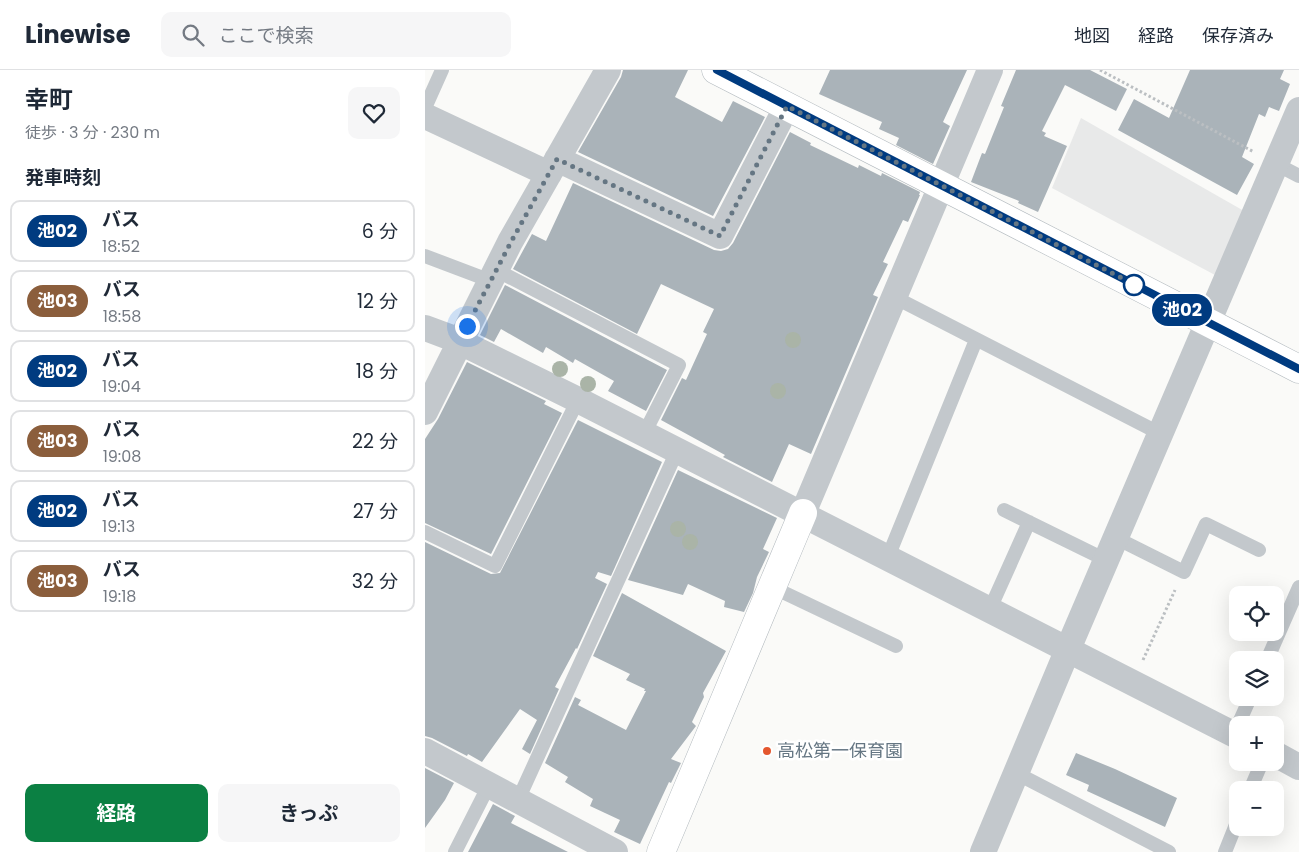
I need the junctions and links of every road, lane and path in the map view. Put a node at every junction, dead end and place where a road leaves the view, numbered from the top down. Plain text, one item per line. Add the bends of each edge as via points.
1 (442, 70) edge
2 (608, 70) edge
3 (716, 70) edge
4 (990, 70) edge
5 (1100, 70) edge
6 (787, 106) junction
7 (425, 108) edge
8 (1299, 110) edge
9 (425, 116) edge
10 (1276, 164) junction
11 (553, 166) junction
12 (1299, 176) edge
13 (941, 184) junction
14 (425, 256) edge
15 (493, 276) junction
16 (894, 297) junction
17 (1208, 323) junction
18 (425, 328) edge
19 (976, 340) junction
20 (460, 341) junction
21 (1299, 369) edge
22 (578, 400) junction
23 (425, 412) edge
24 (644, 434) junction
25 (1161, 434) junction
26 (677, 451) junction
27 (1004, 510) dead end
28 (803, 514) junction
29 (1029, 522) junction
30 (425, 532) edge
31 (1111, 549) junction
32 (1259, 550) dead end
33 (888, 557) junction
34 (1184, 572) junction
35 (772, 586) junction
36 (1299, 587) edge
37 (990, 610) junction
38 (896, 646) dead end
39 (1068, 649) junction
40 (1271, 651) edge
41 (1133, 682) junction
42 (1229, 726) edge
43 (425, 750) edge
44 (1284, 758) edge
45 (1299, 766) edge
46 (1016, 772) junction
47 (489, 785) junction
48 (518, 800) junction
49 (1231, 836) edge
50 (455, 852) edge
51 (615, 852) edge
52 (661, 852) edge
53 (983, 852) edge
54 (1169, 852) edge
55 (1225, 852) edge

1 - 7 lane
2 - 11 street
3 - 6 street
4 - 13 street
5 - 10 path
6 - 11 street via 720,236
6 - 13 street
8 - 10 street
9 - 11 street
10 - 12 lane
10 - 17 street
11 - 15 street
13 - 16 street
13 - 17 street
14 - 15 lane
15 - 20 street
15 - 24 lane via 679,365
16 - 19 lane
16 - 28 street
17 - 21 street
17 - 25 street
18 - 20 street
19 - 25 lane
19 - 33 lane
20 - 22 street
20 - 23 street
22 - 24 street
22 - 30 lane via 495,566
24 - 26 street
25 - 31 street
26 - 28 street
26 - 48 lane
27 - 29 lane
28 - 33 street
28 - 35 street
29 - 31 lane
29 - 37 lane
31 - 34 lane
31 - 39 street
32 - 34 lane via 1206,524
33 - 37 street
34 - 41 path
35 - 38 lane
35 - 52 street
36 - 40 lane
37 - 39 street
39 - 41 street
39 - 46 street
41 - 42 street
43 - 47 street
44 - 45 street
46 - 53 street
46 - 54 lane
47 - 48 street
47 - 50 lane
48 - 51 street
49 - 55 lane

